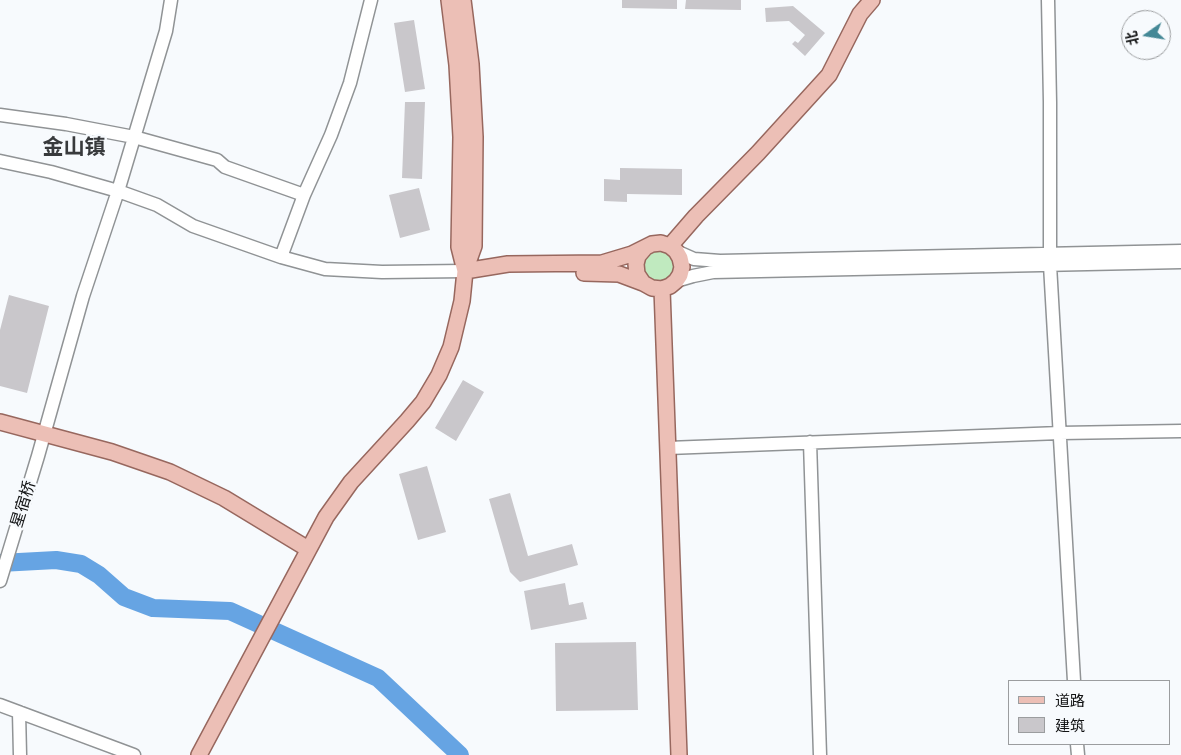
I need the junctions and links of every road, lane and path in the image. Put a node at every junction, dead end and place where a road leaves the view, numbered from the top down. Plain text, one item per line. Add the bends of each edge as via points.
1 (171, 0) edge
2 (371, 0) edge
3 (449, 0) edge
4 (464, 0) edge
5 (872, 0) edge
6 (1048, 0) edge
7 (861, 7) edge
8 (0, 115) edge
9 (134, 137) junction
10 (0, 161) edge
11 (118, 191) junction
12 (304, 195) junction
13 (644, 248) junction
14 (673, 248) junction
15 (1181, 251) edge
16 (281, 257) junction
17 (1050, 259) junction
18 (1181, 262) edge
19 (465, 271) junction
20 (676, 281) junction
21 (643, 283) junction
22 (662, 289) junction
23 (0, 422) edge
24 (1181, 430) edge
25 (1060, 433) junction
26 (44, 434) junction
27 (810, 442) junction
28 (668, 448) junction
29 (304, 555) junction
30 (0, 580) edge
31 (1074, 680) edge
32 (0, 705) edge
33 (19, 712) junction
34 (20, 755) edge
35 (134, 755) edge
36 (199, 755) edge
37 (679, 755) edge
38 (820, 755) edge

1 - 9 street, 星宿桥 via 166,31
2 - 12 street via 350,83
3 - 19 main road via 460,118 459,247
4 - 19 main road via 472,64 475,137 474,246
5 - 7 main road
6 - 17 street
7 - 14 main road via 830,75
8 - 9 street
9 - 11 street, 星宿桥
9 - 12 street via 217,160 225,167
10 - 11 street
11 - 16 street via 157,205 193,226
11 - 26 street, 星宿桥 via 83,296
12 - 16 street
13 - 14 main road via 661,243
13 - 19 main road via 602,263 508,264
13 - 21 main road via 636,264
14 - 17 street via 694,258 720,261
14 - 20 main road via 682,267
15 - 17 street
16 - 19 street via 325,269
17 - 18 street
17 - 20 street via 713,272
17 - 25 street
19 - 21 main road via 611,273
19 - 29 main road via 455,332 432,388 343,492
20 - 22 main road
21 - 22 main road
22 - 28 main road
23 - 26 main road
24 - 25 street
25 - 27 street
25 - 31 street
26 - 29 main road via 112,452 181,476 224,498
26 - 30 street, 星宿桥
27 - 28 street
27 - 38 street
28 - 37 main road
29 - 36 main road
32 - 33 street
33 - 34 street
33 - 35 street

